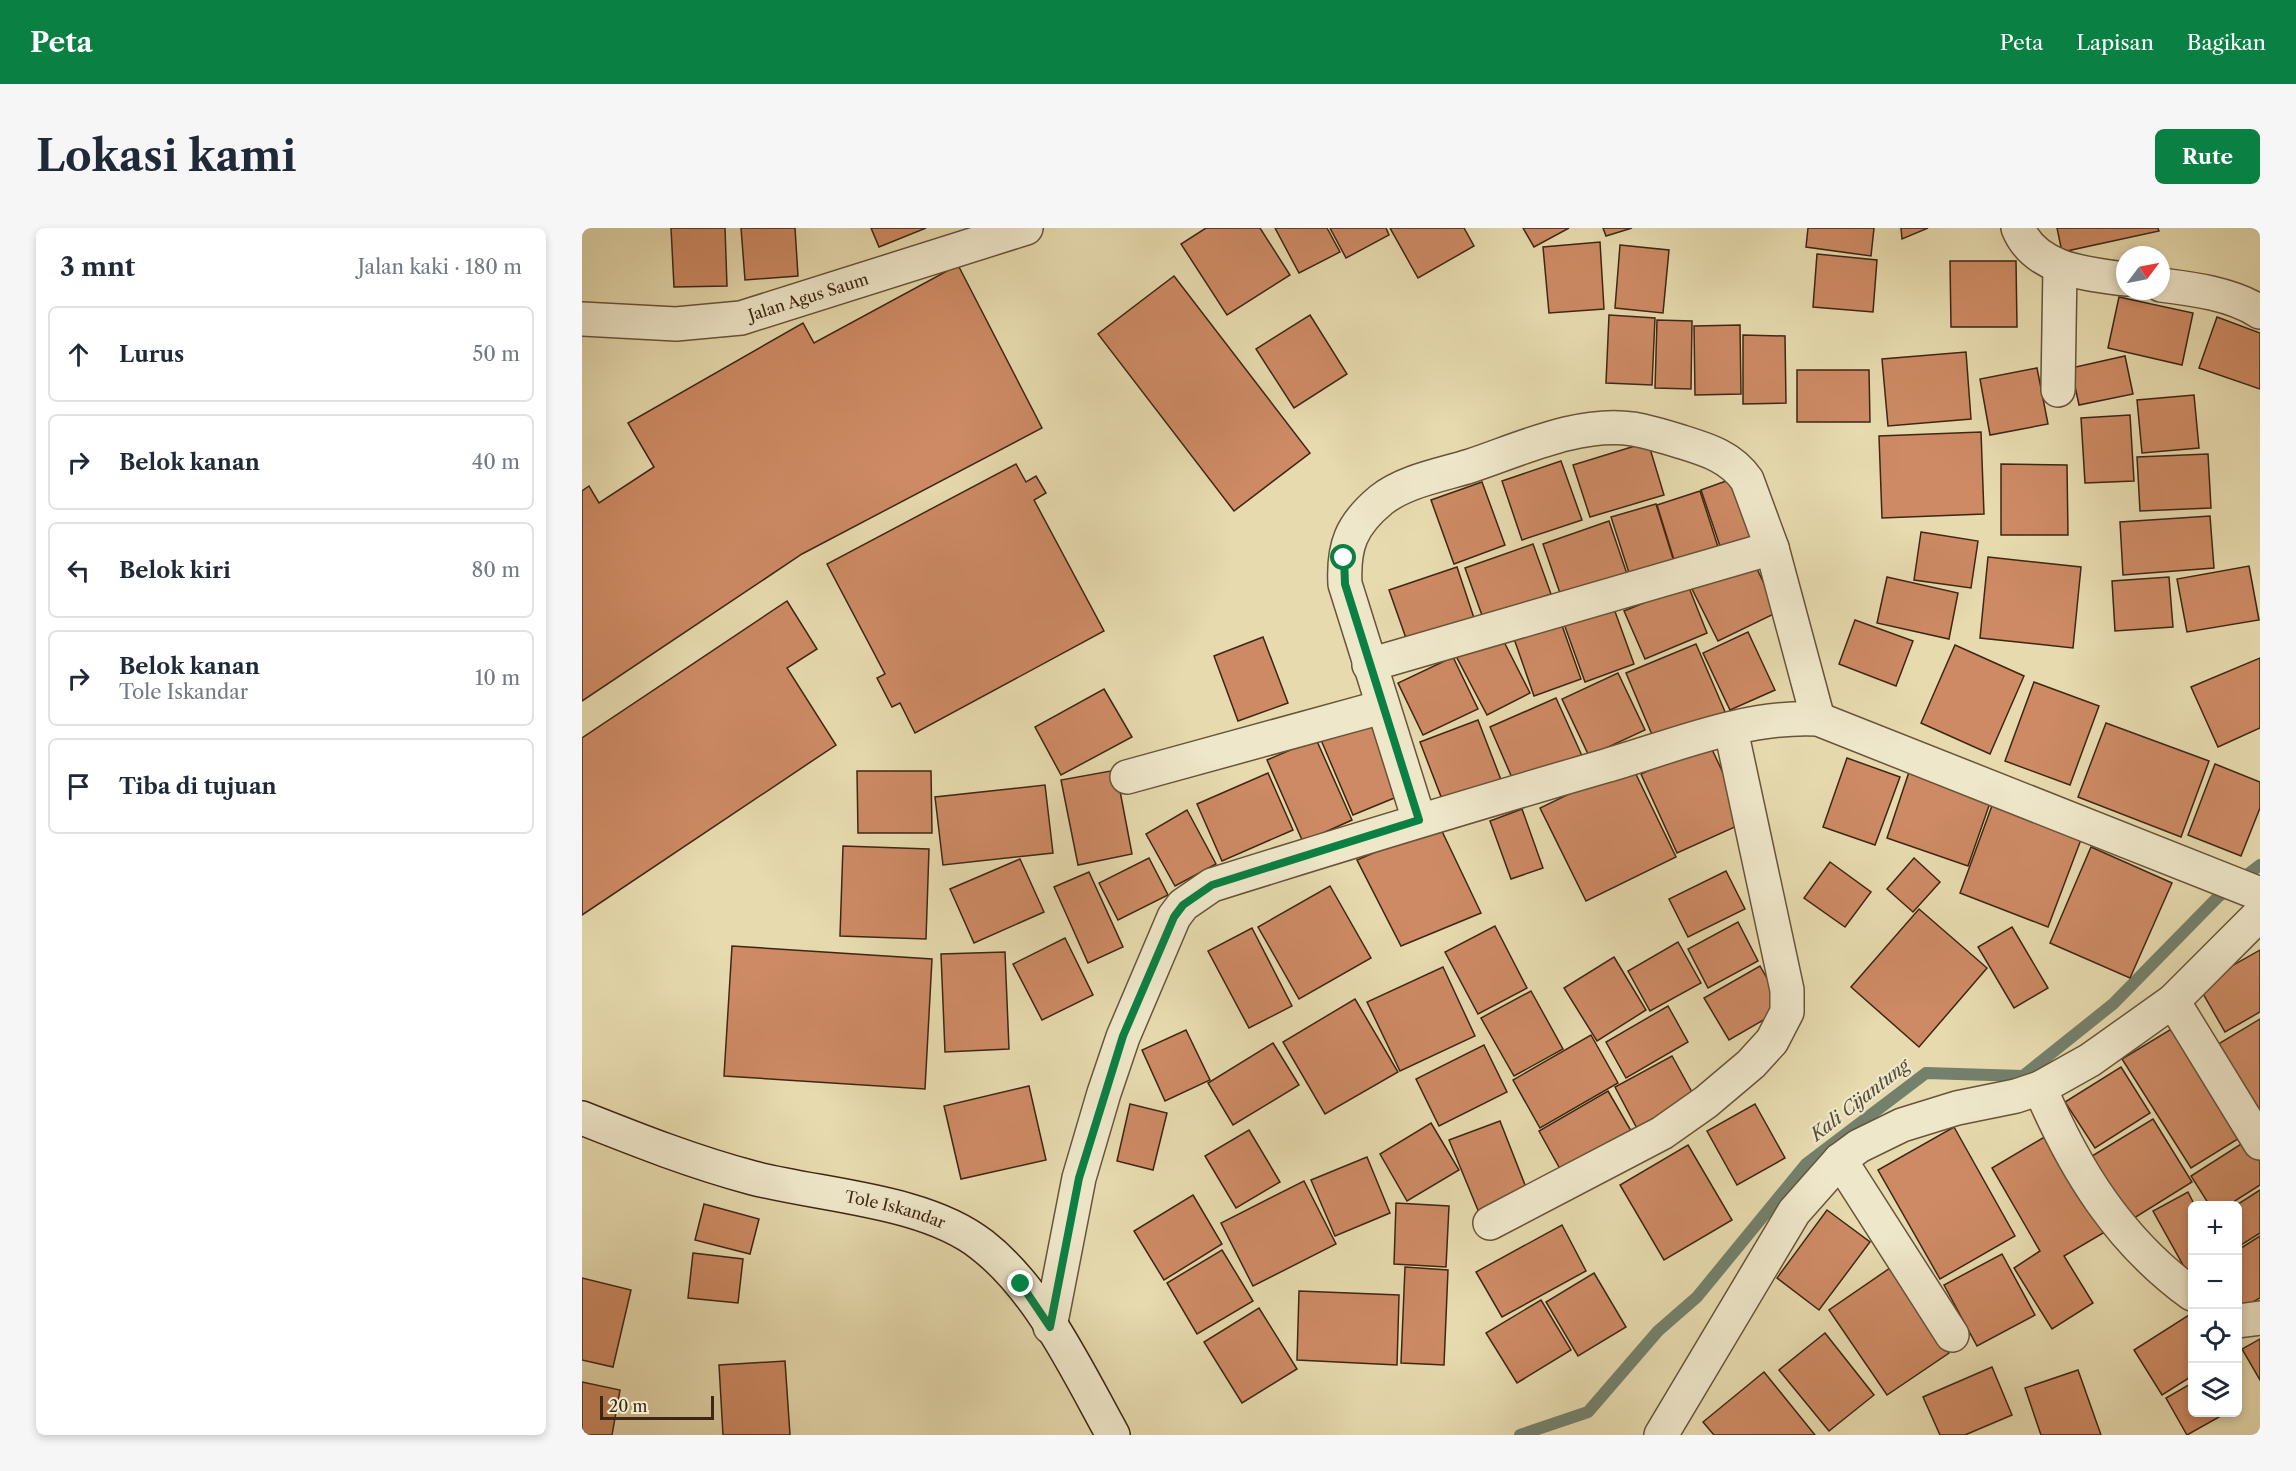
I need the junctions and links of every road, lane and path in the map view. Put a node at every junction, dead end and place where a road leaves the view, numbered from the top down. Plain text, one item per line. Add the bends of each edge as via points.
1 (1026, 228) edge
2 (2018, 228) edge
3 (2060, 267) junction
4 (2116, 277) edge
5 (2170, 286) edge
6 (2260, 312) edge
7 (582, 319) edge
8 (2058, 390) dead end
9 (1772, 548) junction
10 (1369, 665) junction
11 (1382, 707) junction
12 (1818, 719) junction
13 (1731, 729) junction
14 (1127, 777) dead end
15 (1419, 820) junction
16 (2259, 900) edge
17 (2173, 1001) junction
18 (2040, 1088) junction
19 (582, 1118) edge
20 (2260, 1143) edge
21 (1840, 1160) junction
22 (1490, 1223) dead end
23 (2188, 1290) edge
24 (2260, 1318) edge
25 (2242, 1320) edge
26 (1050, 1327) junction
27 (1952, 1335) dead end
28 (1113, 1435) edge
29 (1661, 1435) edge

1 - 7 street, Jalan Agus Saum via 741,318 676,324
2 - 3 street via 2035,250
3 - 4 street
3 - 8 street
5 - 6 street via 2202,290
9 - 10 street
9 - 10 street via 1747,480 1725,458 1633,429 1575,432 1393,491 1369,513 1348,542 1344,558 1345,584
9 - 12 street
10 - 11 street
11 - 14 street
11 - 15 street
12 - 13 street via 1792,717
12 - 16 street via 2203,873
13 - 15 street
13 - 22 street via 1787,990 1784,1023 1751,1064 1662,1133
15 - 26 street via 1212,885 1183,905 1174,917 1123,1036 1104,1093 1079,1178
16 - 17 street
17 - 18 street via 2090,1060
17 - 20 street
18 - 21 street via 1902,1125
18 - 23 street via 2058,1130 2115,1222 2146,1258
19 - 26 street, Tole Iskandar via 688,1160 904,1210 947,1224 968,1235 1002,1263
21 - 27 street
21 - 29 street via 1794,1212
24 - 25 street
26 - 28 street, Tole Iskandar

